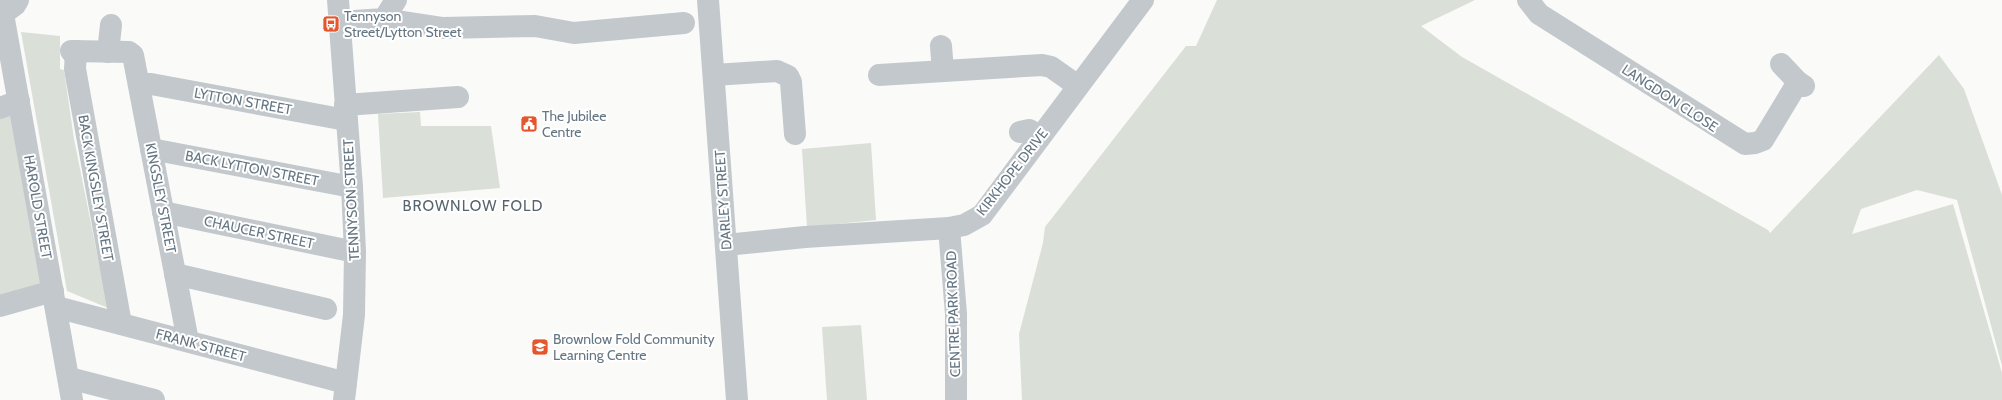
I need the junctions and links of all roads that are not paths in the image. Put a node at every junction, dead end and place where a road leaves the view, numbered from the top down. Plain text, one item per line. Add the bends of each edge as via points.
1 (338, 0) edge
2 (396, 0) edge
3 (708, 0) edge
4 (1143, 0) edge
5 (1528, 0) edge
6 (7, 8) edge
7 (384, 19) junction
8 (339, 22) junction
9 (684, 23) dead end
10 (111, 25) dead end
11 (941, 46) dead end
12 (108, 52) junction
13 (1781, 64) dead end
14 (943, 71) junction
15 (714, 75) junction
16 (879, 75) dead end
17 (139, 84) junction
18 (1078, 86) junction
19 (458, 97) dead end
20 (9, 105) edge
21 (346, 112) junction
22 (795, 134) dead end
23 (151, 149) junction
24 (352, 187) junction
25 (163, 212) junction
26 (949, 228) junction
27 (726, 245) junction
28 (355, 252) junction
29 (175, 274) junction
30 (54, 299) junction
31 (0, 306) edge
32 (326, 309) dead end
33 (121, 324) junction
34 (188, 341) junction
35 (69, 378) junction
36 (345, 392) edge
37 (72, 400) edge
38 (154, 400) edge
39 (737, 400) edge
40 (956, 400) edge

1 - 8 street, TENNYSON STREET
2 - 7 street
3 - 15 street, DARLEY STREET
4 - 18 street, KIRKHOPE DRIVE
5 - 13 street, LANGDON CLOSE via 1539,14 1745,144 1763,140 1801,84
6 - 20 street, HAROLD STREET
7 - 8 street
7 - 9 street via 442,28 535,26 574,33
8 - 21 street, TENNYSON STREET
10 - 12 street
11 - 14 street
12 - 17 street, KINGSLEY STREET via 129,52 134,55
12 - 33 street, BACK KINGSLEY STREET via 74,51 75,69
14 - 16 street
14 - 18 street via 1046,65
15 - 22 street via 777,71 788,76 791,82
15 - 27 street, DARLEY STREET
17 - 21 street, LYTTON STREET
17 - 23 street, KINGSLEY STREET
18 - 26 street, KIRKHOPE DRIVE via 1030,134 982,215 964,225
19 - 21 street, LYTTON STREET
20 - 30 street, HAROLD STREET
21 - 24 street, TENNYSON STREET
23 - 24 street, BACK LYTTON STREET
23 - 25 street, KINGSLEY STREET
24 - 28 street, TENNYSON STREET
25 - 28 street, CHAUCER STREET
25 - 29 street, KINGSLEY STREET
26 - 27 street, KIRKHOPE DRIVE
26 - 40 street, CENTRE PARK ROAD via 956,314
27 - 39 street, DARLEY STREET
28 - 36 street, TENNYSON STREET via 354,308
29 - 32 street
29 - 34 street, KINGSLEY STREET
30 - 31 street
30 - 33 street, FRANK STREET
30 - 35 street, HAROLD STREET
33 - 34 street, FRANK STREET
34 - 36 street, FRANK STREET
35 - 37 street, HAROLD STREET
35 - 38 street

